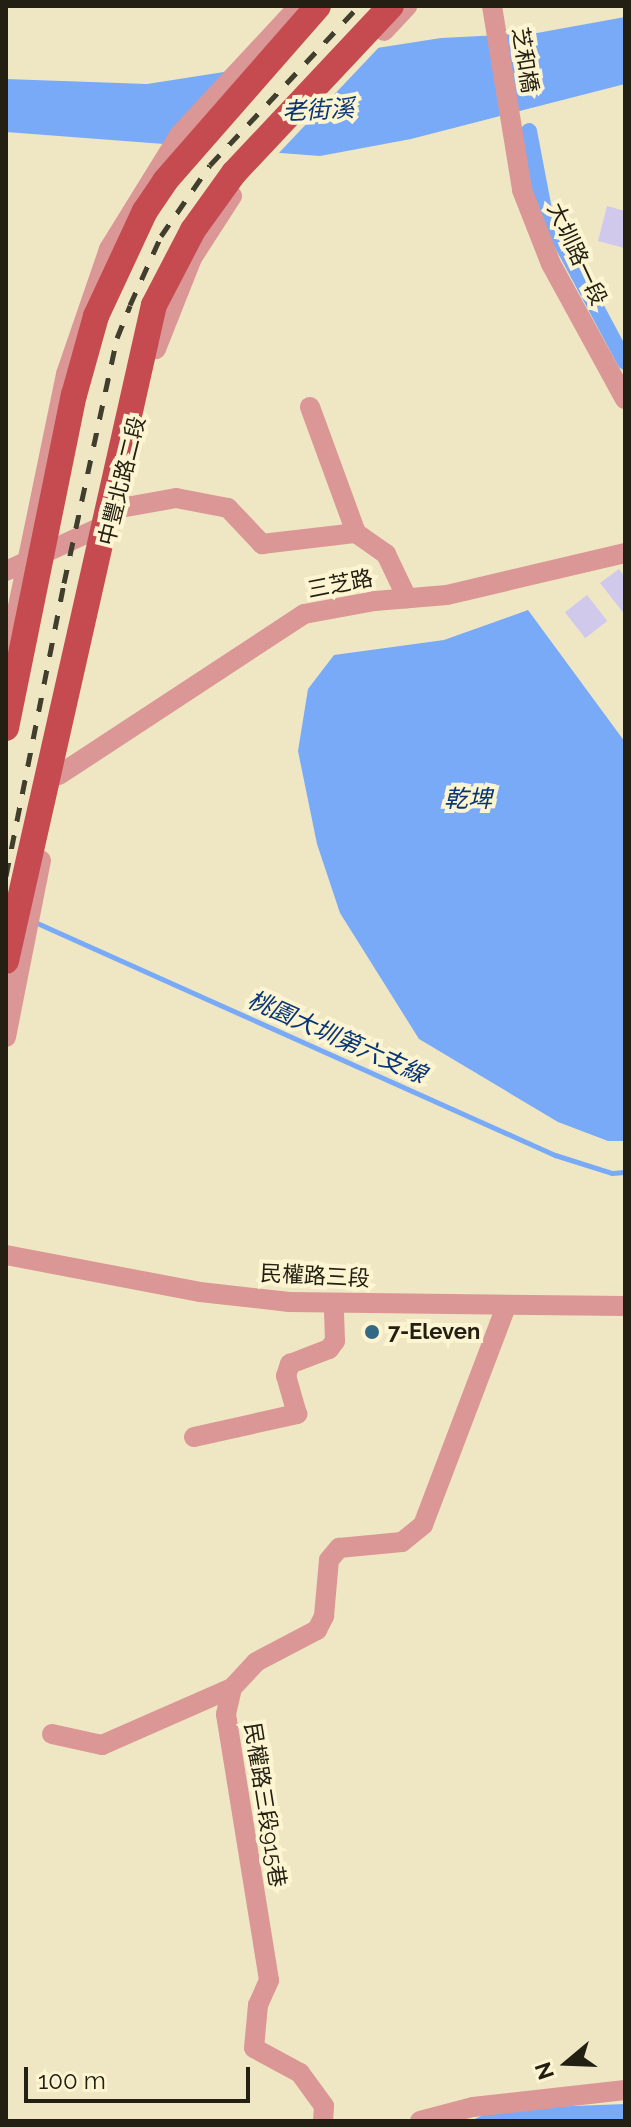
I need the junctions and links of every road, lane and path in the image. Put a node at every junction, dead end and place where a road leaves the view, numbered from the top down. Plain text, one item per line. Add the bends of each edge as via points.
1 (299, 6) edge
2 (318, 6) edge
3 (391, 6) edge
4 (407, 6) edge
5 (492, 6) edge
6 (510, 121) joint
7 (243, 172) junction
8 (155, 182) junction
9 (625, 399) edge
10 (310, 407) dead end
11 (108, 518) junction
12 (356, 533) junction
13 (625, 553) edge
14 (34, 555) junction
15 (6, 571) edge
16 (407, 598) junction
17 (6, 664) edge
18 (6, 728) edge
19 (59, 775) junction
20 (6, 961) edge
21 (6, 1037) edge
22 (6, 1255) edge
23 (334, 1303) junction
24 (506, 1306) junction
25 (625, 1306) edge
26 (194, 1437) dead end
27 (232, 1688) junction
28 (52, 1734) dead end
29 (625, 2090) edge
30 (323, 2121) edge
31 (420, 2121) edge

1 - 8 street via 180,134
2 - 8 main road
3 - 7 main road, 中豐北路二段
4 - 7 street, 中豐北路二段
5 - 6 street, 芝和橋
6 - 9 street, 大圳路一段 via 522,190 551,264
7 - 11 main road, 中豐北路二段 via 193,230 154,305
8 - 14 main road via 96,316
10 - 12 street
11 - 12 street via 176,498 228,508 262,544
11 - 14 street
11 - 19 street, 中豐北路二段
11 - 20 main road, 中豐北路二段
12 - 16 street via 386,554
13 - 16 street, 三芝路 via 447,595
14 - 15 street
14 - 17 street
14 - 18 main road
16 - 19 street, 三芝路 via 304,614
19 - 21 street, 中豐北路二段
22 - 23 street, 民權路三段 via 200,1292
23 - 24 street, 民權路三段
23 - 26 street via 335,1341 329,1349 290,1364 286,1376 297,1414
24 - 25 street, 民權路三段
24 - 27 street via 423,1525 402,1542 339,1548 329,1560 324,1616 317,1630 256,1662
27 - 28 street via 102,1745
27 - 30 street, 民權路三段915巷 via 226,1714 269,1980 258,2005 254,2048 300,2073 324,2106
29 - 31 street via 473,2107

